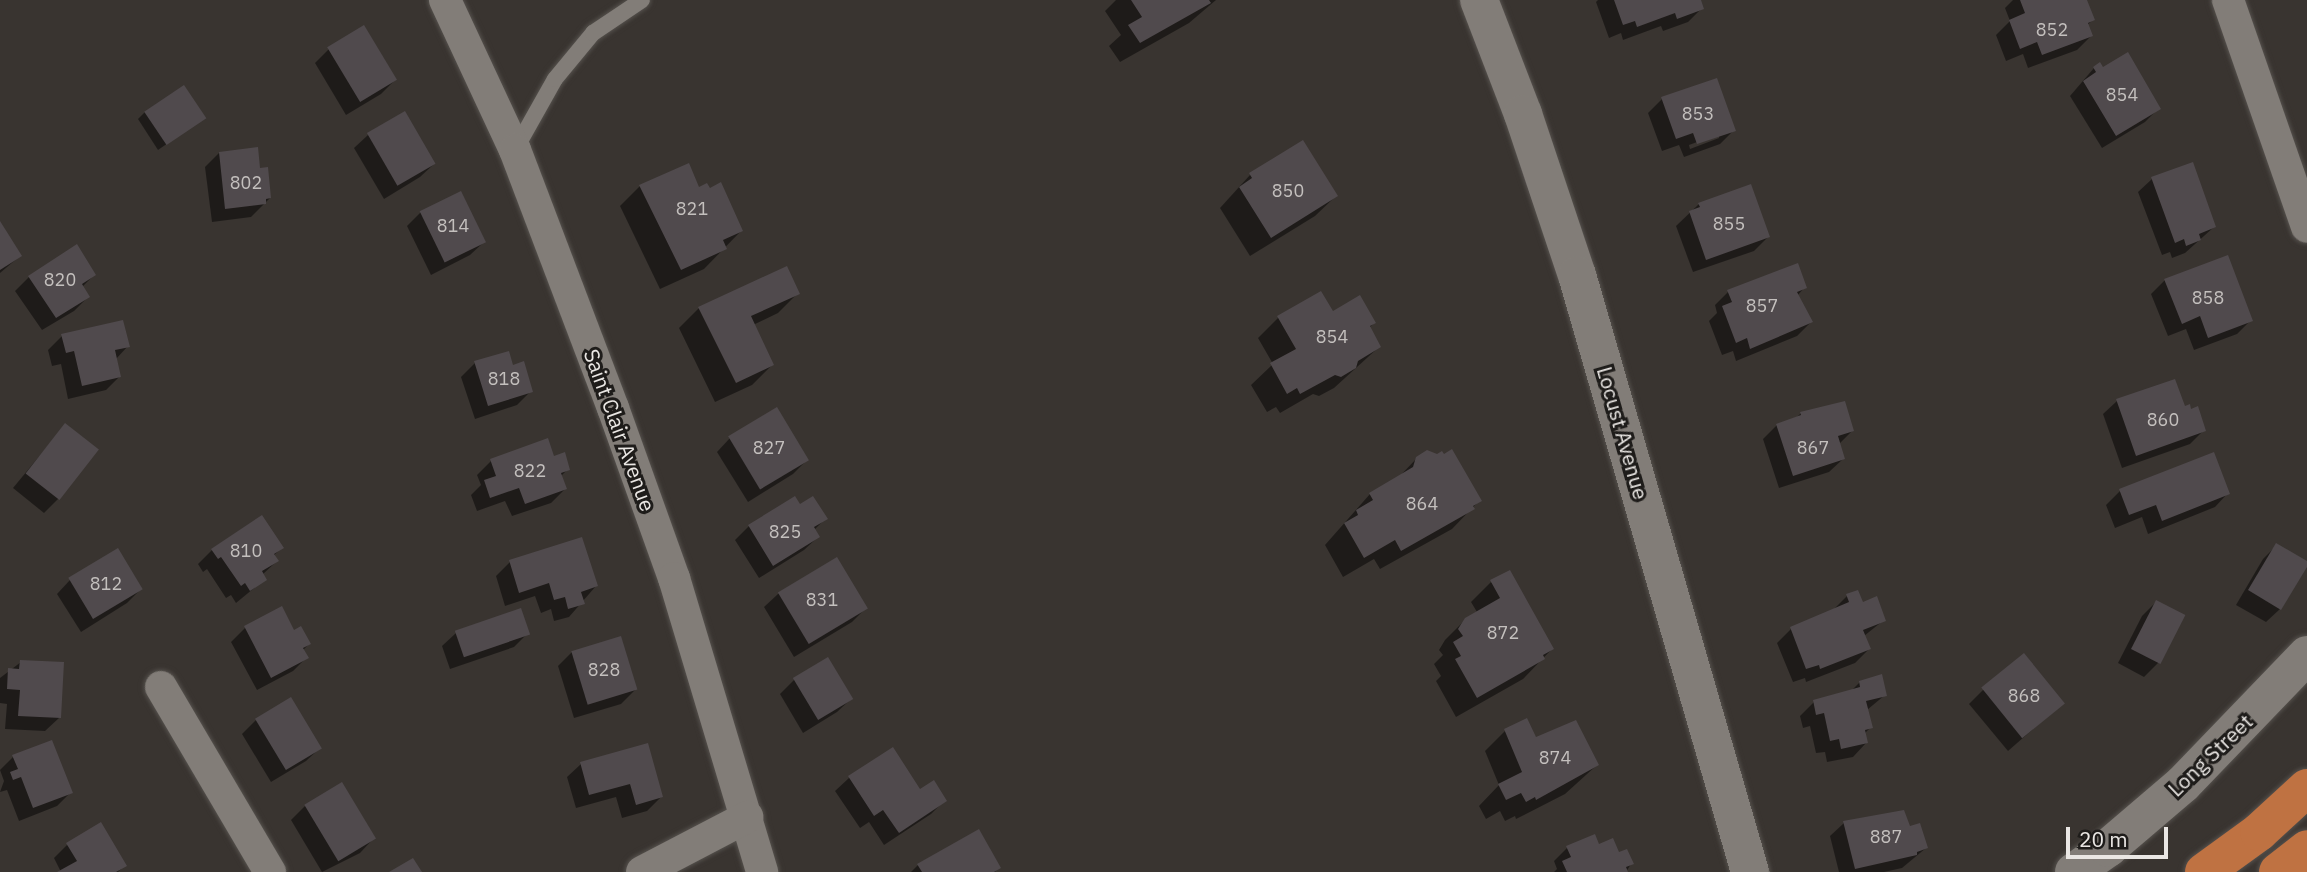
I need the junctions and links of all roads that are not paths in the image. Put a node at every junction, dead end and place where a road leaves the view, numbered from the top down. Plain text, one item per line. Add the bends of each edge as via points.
1 (445, 0) edge
2 (642, 0) edge
3 (1479, 0) edge
4 (2228, 0) edge
5 (516, 150) junction
6 (2307, 226) edge
7 (2307, 655) edge
8 (161, 687) dead end
9 (2307, 788) edge
10 (747, 817) junction
11 (2307, 849) edge
12 (270, 872) edge
13 (642, 872) edge
14 (762, 872) edge
15 (1751, 872) edge
16 (2074, 872) edge
17 (2204, 872) edge
18 (2278, 872) edge

1 - 5 street, Saint Clair Avenue
2 - 5 lane via 593,33 555,79
3 - 15 street, Locust Avenue via 1577,275
4 - 6 street
5 - 10 street, Saint Clair Avenue via 669,565
7 - 16 street, Long Street via 2183,784
8 - 12 street
9 - 17 highway via 2259,832
10 - 13 street
10 - 14 street, Saint Clair Avenue
11 - 18 highway

